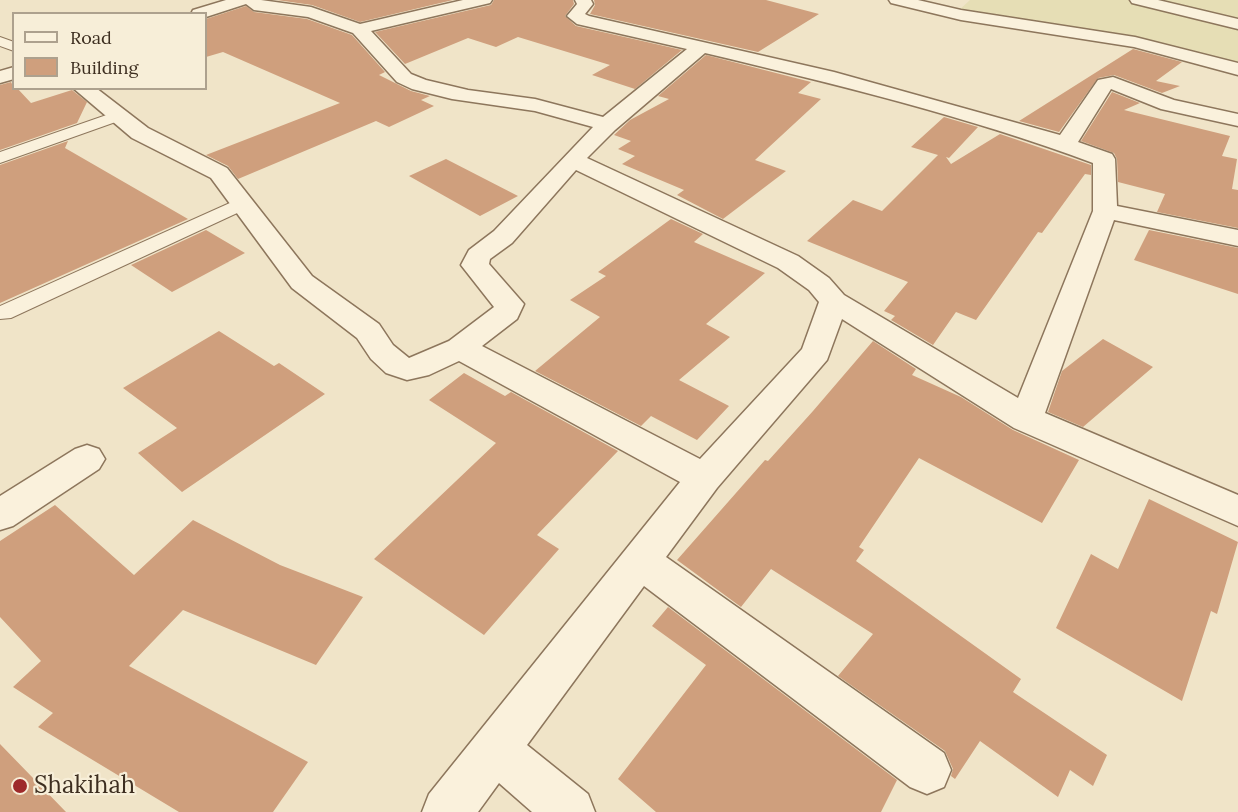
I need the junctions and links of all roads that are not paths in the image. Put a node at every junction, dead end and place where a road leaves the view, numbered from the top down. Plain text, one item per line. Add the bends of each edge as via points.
1 (243, 0) edge
2 (251, 0) edge
3 (484, 0) edge
4 (583, 0) edge
5 (897, 0) edge
6 (1138, 0) edge
7 (205, 12) edge
8 (1238, 24) edge
9 (359, 29) junction
10 (700, 48) junction
11 (1238, 69) edge
12 (86, 90) edge
13 (118, 116) junction
14 (1238, 120) edge
15 (607, 125) junction
16 (1065, 144) junction
17 (0, 158) edge
18 (573, 160) junction
19 (241, 204) junction
20 (1106, 211) junction
21 (1238, 238) edge
22 (834, 301) junction
23 (3, 314) dead end
24 (460, 348) junction
25 (1026, 419) junction
26 (87, 459) dead end
27 (704, 478) junction
28 (1238, 511) edge
29 (0, 515) edge
30 (640, 561) junction
31 (495, 749) junction
32 (927, 770) dead end
33 (447, 812) edge
34 (570, 812) edge

1 - 7 street
2 - 9 street via 260,7 311,12
3 - 9 street
4 - 10 street via 585,4 576,15 579,19
5 - 11 street via 952,14 1135,42
6 - 8 street
9 - 15 street via 411,81 538,106
10 - 15 street
10 - 16 street via 827,76
12 - 13 street
13 - 17 lane
13 - 19 street via 150,139 219,173
14 - 16 street via 1168,105 1113,83 1105,84
15 - 18 street
16 - 20 street via 1104,159
18 - 22 street via 788,262 819,284
18 - 24 street via 503,237 478,256 475,265 510,304 507,312
19 - 23 lane
19 - 24 street via 302,282 368,331 397,365 407,369 418,367
20 - 21 street
20 - 25 street
22 - 25 street
22 - 27 street via 816,353
24 - 27 street
25 - 28 street
26 - 29 street
27 - 30 street
30 - 31 street
30 - 32 street
31 - 33 street
31 - 34 street

